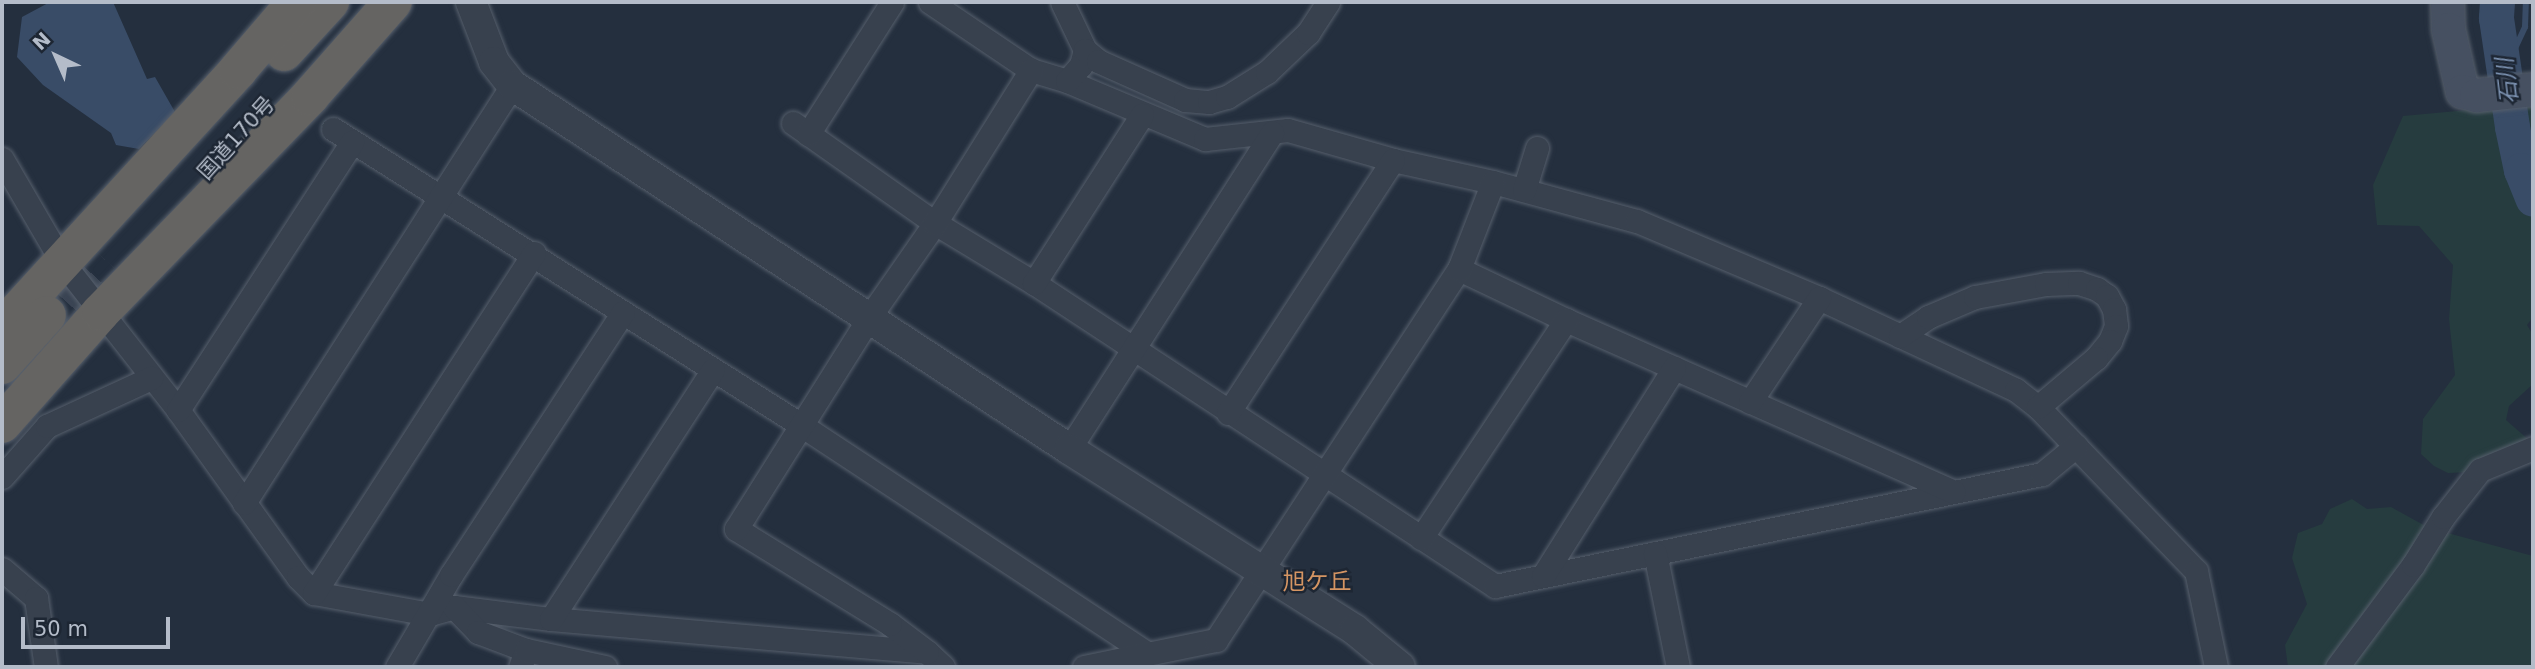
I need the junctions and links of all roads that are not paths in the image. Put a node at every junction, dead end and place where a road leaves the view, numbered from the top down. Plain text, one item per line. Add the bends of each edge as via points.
1 (296, 2) edge
2 (330, 2) edge
3 (359, 2) edge
4 (393, 2) edge
5 (471, 2) edge
6 (892, 2) edge
7 (930, 2) edge
8 (1062, 2) edge
9 (1328, 2) edge
10 (2447, 2) edge
11 (1085, 50) junction
12 (1031, 69) junction
13 (1067, 81) junction
14 (512, 85) junction
15 (2533, 89) edge
16 (1142, 115) junction
17 (333, 129) dead end
18 (1272, 133) junction
19 (352, 142) junction
20 (1536, 148) dead end
21 (1393, 160) junction
22 (4, 167) edge
23 (1493, 182) junction
24 (1524, 190) junction
25 (443, 197) junction
26 (935, 223) junction
27 (534, 253) junction
28 (1459, 269) junction
29 (1034, 283) junction
30 (75, 297) junction
31 (1819, 299) junction
32 (623, 312) junction
33 (868, 319) junction
34 (1566, 320) junction
35 (2, 328) edge
36 (1900, 336) junction
37 (1133, 349) junction
38 (2, 365) edge
39 (1674, 368) junction
40 (713, 370) junction
41 (151, 377) junction
42 (2, 398) edge
43 (1750, 402) junction
44 (2038, 407) junction
45 (178, 410) junction
46 (1228, 413) junction
47 (2, 424) edge
48 (801, 425) junction
49 (2076, 446) junction
50 (2533, 448) edge
51 (1069, 449) junction
52 (1323, 474) junction
53 (2, 477) edge
54 (1954, 492) junction
55 (244, 503) junction
56 (1421, 538) junction
57 (1656, 553) junction
58 (2, 569) edge
59 (1261, 572) junction
60 (1544, 576) junction
61 (314, 593) junction
62 (454, 607) junction
63 (430, 614) junction
64 (551, 619) junction
65 (1147, 653) junction
66 (523, 659) edge
67 (934, 660) edge
68 (46, 667) edge
69 (397, 667) edge
70 (605, 667) edge
71 (1084, 667) edge
72 (1400, 667) edge
73 (1678, 667) edge
74 (2217, 667) edge
75 (2337, 667) edge

1 - 30 highway via 238,70
2 - 3 highway, 国道170号 via 107,265
4 - 30 highway via 310,96
5 - 14 street via 494,62
6 - 26 street via 801,128
7 - 12 street
8 - 11 street
9 - 11 street via 1308,33 1267,72 1209,102 1185,100 1097,61
10 - 15 main road via 2448,29 2462,90 2476,95
11 - 13 street via 1081,65
12 - 13 street
12 - 26 street
13 - 16 street
14 - 25 street
14 - 33 street
16 - 18 street via 1205,139
16 - 29 street
17 - 19 street
18 - 21 street via 1288,130
18 - 37 street
19 - 25 street
19 - 45 street
20 - 24 street
21 - 23 street
21 - 46 street
22 - 30 street
23 - 24 street
23 - 28 street
24 - 31 street via 1637,221
25 - 27 street
25 - 55 street
26 - 29 street
26 - 33 street
27 - 32 street
27 - 61 street
28 - 34 street
28 - 52 street
29 - 37 street
30 - 35 highway
30 - 38 highway
30 - 41 street
30 - 42 highway
30 - 47 highway
31 - 36 street
31 - 43 street
32 - 40 street
32 - 63 street
33 - 48 street
33 - 51 street
34 - 39 street
34 - 56 street
36 - 44 street via 2016,390
36 - 44 street via 1928,317 1975,297 2046,284 2079,283 2097,289 2115,309 2116,326 2110,341
37 - 46 street
37 - 51 street
39 - 43 street
39 - 60 street
40 - 48 street
40 - 64 street
41 - 45 street
41 - 53 street via 47,426
43 - 54 street
44 - 49 street
45 - 55 street
46 - 52 street
48 - 65 street
48 - 67 street via 736,529 890,624
49 - 54 street via 2042,474
49 - 74 street via 2196,570
50 - 75 street via 2480,470
51 - 59 street
52 - 56 street
52 - 59 street
54 - 57 street
55 - 61 street
56 - 60 street via 1494,586
57 - 60 street
57 - 73 street
58 - 68 street via 36,598
59 - 65 street via 1216,640
59 - 72 street via 1355,630
61 - 63 street
62 - 63 street
62 - 64 street
62 - 66 street via 478,632
63 - 69 street
64 - 67 street
65 - 71 street
66 - 70 street

